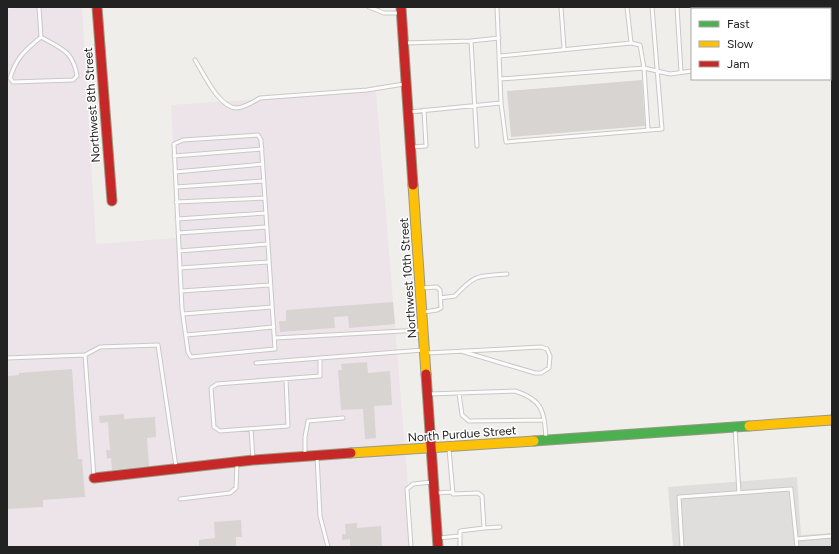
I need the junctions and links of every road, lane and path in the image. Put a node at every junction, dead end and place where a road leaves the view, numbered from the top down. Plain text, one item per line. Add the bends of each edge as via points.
1 (39, 7) edge
2 (97, 7) edge
3 (369, 7) edge
4 (497, 7) edge
5 (561, 7) edge
6 (627, 7) edge
7 (652, 7) edge
8 (677, 7) edge
9 (401, 10) edge
10 (42, 37) junction
11 (499, 38) junction
12 (471, 41) junction
13 (631, 43) junction
14 (404, 44) junction
15 (564, 49) junction
16 (500, 56) junction
17 (196, 60) dead end
18 (644, 68) junction
19 (657, 71) junction
20 (682, 72) junction
21 (691, 72) edge
22 (500, 79) junction
23 (406, 84) junction
24 (501, 103) junction
25 (474, 106) junction
26 (424, 110) junction
27 (408, 112) junction
28 (648, 130) junction
29 (477, 146) dead end
30 (410, 147) junction
31 (262, 148) junction
32 (174, 156) junction
33 (262, 164) junction
34 (175, 172) junction
35 (263, 181) junction
36 (176, 186) junction
37 (265, 198) junction
38 (112, 201) dead end
39 (176, 202) junction
40 (266, 213) junction
41 (177, 219) junction
42 (267, 227) junction
43 (178, 233) junction
44 (268, 244) junction
45 (179, 250) junction
46 (268, 262) junction
47 (180, 268) junction
48 (507, 274) dead end
49 (270, 285) junction
50 (420, 288) junction
51 (181, 291) junction
52 (440, 298) junction
53 (272, 307) junction
54 (422, 312) junction
55 (183, 314) junction
56 (274, 327) junction
57 (423, 330) junction
58 (186, 336) junction
59 (275, 338) junction
60 (461, 351) junction
61 (425, 352) junction
62 (85, 355) junction
63 (7, 358) edge
64 (320, 358) junction
65 (256, 363) dead end
66 (286, 379) junction
67 (459, 393) junction
68 (428, 394) junction
69 (343, 418) dead end
70 (544, 420) junction
71 (832, 420) edge
72 (734, 427) junction
73 (251, 429) junction
74 (546, 440) junction
75 (449, 447) junction
76 (431, 448) junction
77 (317, 455) junction
78 (305, 456) junction
79 (253, 460) junction
80 (237, 462) junction
81 (177, 468) junction
82 (94, 478) joint
83 (434, 482) junction
84 (452, 492) junction
85 (434, 493) junction
86 (739, 493) junction
87 (180, 499) dead end
88 (500, 527) dead end
89 (484, 528) junction
90 (459, 536) junction
91 (832, 536) edge
92 (796, 539) junction
93 (438, 543) edge
94 (328, 547) edge
95 (411, 547) edge
96 (460, 547) edge
97 (682, 547) edge
98 (797, 547) edge

1 - 10 lane
2 - 38 street, Northwest 8th Street
3 - 9 lane via 384,13
4 - 11 lane
5 - 15 lane
6 - 13 lane
7 - 19 lane
8 - 20 lane
9 - 14 street, Northwest 10th Street
10 - 10 lane via 15,62 10,78 13,82 73,80 77,76 74,61 64,50
11 - 12 lane
11 - 16 lane
12 - 14 lane
12 - 25 lane
13 - 15 lane
13 - 18 lane via 640,45
14 - 23 street, Northwest 10th Street
15 - 16 lane
16 - 22 lane
17 - 23 lane via 220,98 227,106 237,108 260,98 367,90
18 - 19 lane
18 - 22 lane
18 - 28 lane
19 - 20 lane via 670,74
19 - 28 lane via 662,129
20 - 21 lane
22 - 24 lane
23 - 27 street, Northwest 10th Street
24 - 25 lane
24 - 28 lane via 506,142
25 - 26 lane
25 - 29 lane
26 - 27 lane
26 - 30 lane via 426,146
27 - 30 street, Northwest 10th Street
30 - 50 street, Northwest 10th Street
31 - 32 lane
31 - 32 lane via 258,135 183,140 174,144
31 - 33 lane
32 - 34 lane
33 - 34 lane
33 - 35 lane
34 - 36 lane
35 - 36 lane
35 - 37 lane
36 - 39 lane
37 - 39 lane
37 - 40 lane
39 - 41 lane
40 - 41 lane
40 - 42 lane
41 - 43 lane
42 - 43 lane
42 - 44 lane
43 - 45 lane
44 - 45 lane
44 - 46 lane
45 - 47 lane
46 - 47 lane
46 - 49 lane
47 - 51 lane
48 - 52 lane via 476,276 455,296
49 - 51 lane
49 - 53 lane
50 - 52 lane via 437,287 440,290
50 - 54 street, Northwest 10th Street
51 - 55 lane
52 - 54 lane via 441,308
53 - 55 lane
53 - 56 lane
54 - 57 street, Northwest 10th Street
55 - 58 lane
56 - 58 lane
56 - 59 lane
57 - 59 lane
57 - 61 street, Northwest 10th Street
58 - 59 lane via 191,357 275,349
60 - 60 lane via 541,347 547,349 550,356 549,368 541,373 535,373
60 - 61 lane
61 - 64 lane
61 - 68 street, Northwest 10th Street
62 - 63 lane
62 - 81 lane via 100,347 158,346
62 - 82 lane
64 - 65 lane
64 - 66 lane via 320,376
66 - 73 lane via 288,426
66 - 73 lane via 217,384 211,388 214,427 220,431
67 - 68 lane
67 - 70 lane via 522,393 538,402
67 - 70 lane via 462,415 469,421
68 - 76 street, Northwest 10th Street
69 - 78 lane via 308,421
70 - 74 lane
71 - 72 street, North Purdue Street
72 - 74 street, North Purdue Street
72 - 86 lane
73 - 79 lane
74 - 75 street, North Purdue Street
75 - 76 street, North Purdue Street
75 - 84 lane
76 - 77 street, North Purdue Street
76 - 83 street, Northwest 10th Street
77 - 78 street, North Purdue Street
77 - 94 lane via 320,516
78 - 79 street, North Purdue Street
79 - 80 street, North Purdue Street
80 - 81 street, North Purdue Street
80 - 87 lane via 236,488 230,493
81 - 82 street, North Purdue Street
83 - 85 street, Northwest 10th Street
83 - 95 lane via 413,484 407,489
84 - 85 lane
84 - 89 lane via 478,493 482,496
85 - 93 street, Northwest 10th Street
86 - 92 lane via 791,489
86 - 97 lane via 679,497
88 - 89 lane
89 - 90 lane via 463,530
90 - 93 lane
90 - 96 lane
91 - 92 lane
92 - 98 lane

